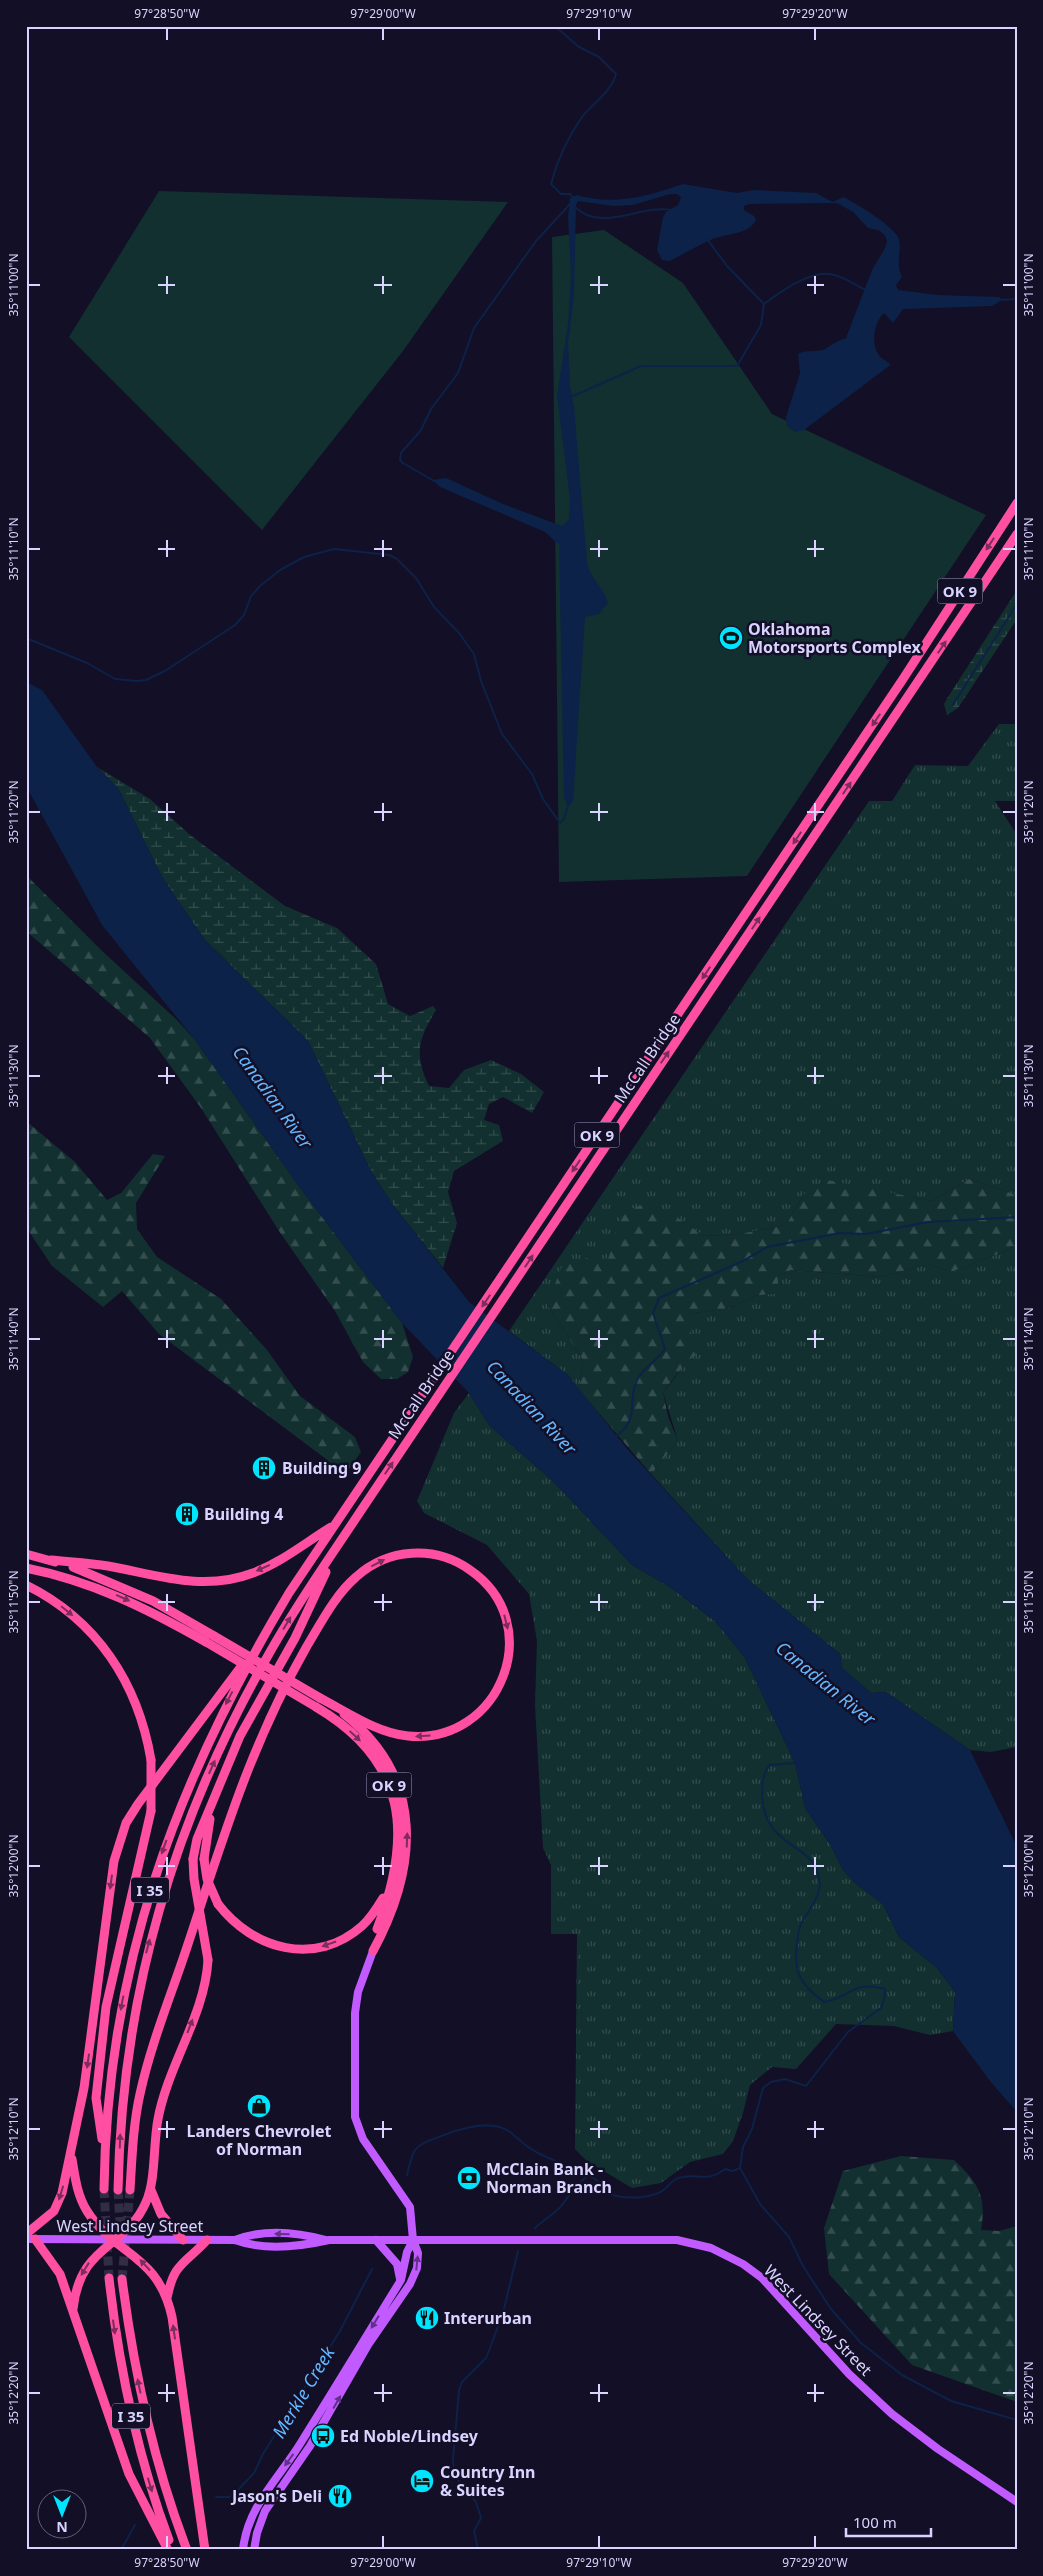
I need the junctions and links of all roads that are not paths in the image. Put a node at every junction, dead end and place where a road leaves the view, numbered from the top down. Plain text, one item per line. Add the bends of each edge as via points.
1 (1017, 503) edge
2 (1017, 534) edge
3 (336, 1524) junction
4 (338, 1545) junction
5 (26, 1554) edge
6 (51, 1560) junction
7 (26, 1568) edge
8 (26, 1585) edge
9 (261, 1640) junction
10 (320, 1698) junction
11 (228, 1764) junction
12 (388, 1892) junction
13 (372, 1952) junction
14 (72, 2153) junction
15 (105, 2160) junction
16 (150, 2187) junction
17 (104, 2189) tunnel mouth
18 (118, 2190) tunnel mouth
19 (130, 2190) tunnel mouth
20 (26, 2234) edge
21 (31, 2239) edge
22 (114, 2240) junction
23 (183, 2240) junction
24 (207, 2240) junction
25 (235, 2240) junction
26 (329, 2240) junction
27 (376, 2240) junction
28 (413, 2240) junction
29 (108, 2278) tunnel mouth
30 (122, 2279) tunnel mouth
31 (400, 2280) junction
32 (167, 2298) junction
33 (73, 2309) junction
34 (1017, 2502) edge
35 (168, 2550) edge
36 (172, 2550) edge
37 (187, 2550) edge
38 (205, 2550) edge
39 (244, 2550) edge
40 (254, 2550) edge

1 -> 3 highway, McCall Bridge / OK 9 via 903,680
4 -> 2 highway, McCall Bridge / OK 9
3 -> 6 highway, OK 9 via 279,1560 252,1573 224,1580 182,1582 107,1566
3 - 9 highway, I 35
4 - 11 highway, OK 9 via 295,1638
18 -> 4 highway, I 35 via 122,2103 132,2028 144,1962 174,1860 232,1722 270,1651
5 - 6 highway, OK 9
6 - 10 highway, bridge via 130,1590
7 -> 12 highway, OK 9, bridge via 76,1580 143,1607 347,1728 365,1745 383,1771 395,1804 399,1837 396,1865
8 -> 15 highway, bridge via 69,1612 108,1652 123,1674 138,1709 151,1760 148,1830 111,1980 101,2042 96,2098
9 -> 14 highway via 138,1804 123,1832 114,1862 84,2088
9 -> 15 highway, I 35 via 192,1777 151,1885 120,2009 110,2078
13 -> 10 highway via 381,1937 404,1868 408,1841 404,1801 379,1748 346,1716
19 -> 10 highway via 136,2118 144,2078 214,1862 256,1746 317,1630 353,1579 378,1562 401,1554 417,1553 451,1559 473,1572 497,1598 507,1625 509,1658 495,1694 469,1721 438,1734 405,1736 374,1726
12 -> 11 highway, OK 9, bridge via 370,1918 352,1934 331,1944 308,1948 279,1947 259,1940 236,1925 218,1904 207,1879 204,1859 209,1823
16 -> 11 highway, bridge via 162,2101 203,1994 208,1960 193,1859 197,1839
12 - 13 highway
13 - 28 main road via 358,1992 355,2013 355,2117 363,2140 410,2207
14 -> 20 highway via 57,2204 50,2216
14 - 22 highway via 82,2202 93,2219
15 - 17 highway, I 35
16 - 22 highway via 139,2215
16 - 23 highway via 161,2214
21 - 22 main road, West Lindsey Street
21 - 33 highway via 57,2268
22 - 23 main road, West Lindsey Street
32 -> 22 highway via 146,2265
22 -> 33 highway via 91,2259 75,2292
23 - 24 main road, West Lindsey Street
24 - 25 main road, West Lindsey Street
24 - 32 highway via 178,2266 171,2278
25 - 26 main road, West Lindsey Street via 251,2246 303,2246
26 -> 25 main road, West Lindsey Street via 305,2234 260,2233
26 - 27 main road, West Lindsey Street
27 - 28 main road, West Lindsey Street
27 - 31 main road via 396,2264
28 - 31 main road
28 - 34 main road, West Lindsey Street via 677,2240 711,2248 762,2278 849,2374 892,2414
40 -> 28 main road via 265,2511 310,2446 368,2345 412,2281 418,2260
29 -> 36 highway, I 35 via 118,2353 132,2421
37 -> 30 highway, I 35 via 148,2430
31 -> 39 main road via 300,2445 259,2502 245,2535
38 -> 32 highway
33 - 35 highway via 129,2474

